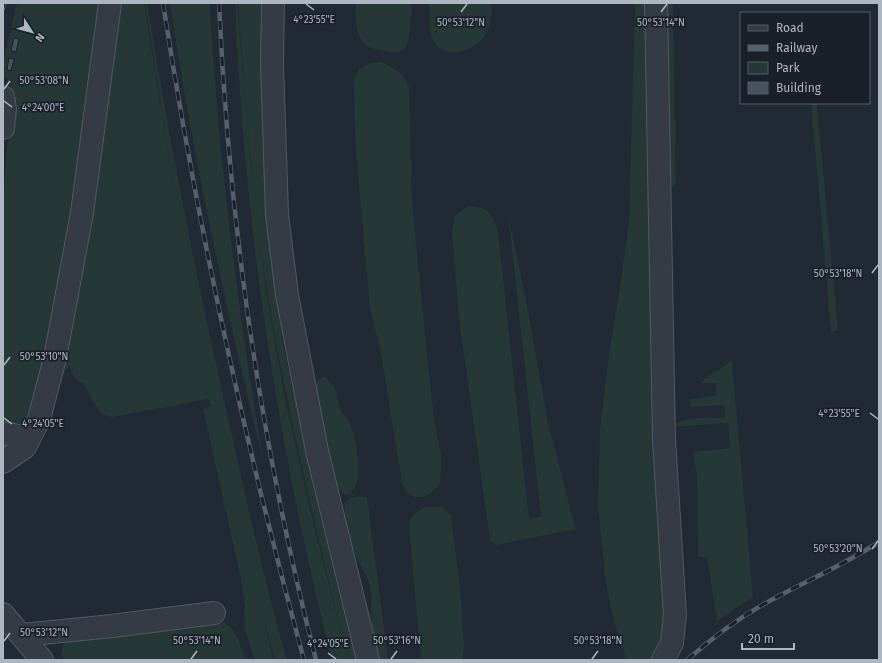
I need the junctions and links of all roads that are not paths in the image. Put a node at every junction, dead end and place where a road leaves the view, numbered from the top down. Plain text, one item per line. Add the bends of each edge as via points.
1 (110, 3) edge
2 (273, 3) edge
3 (656, 3) edge
4 (3, 97) edge
5 (3, 128) edge
6 (3, 433) edge
7 (30, 438) junction
8 (3, 462) edge
9 (214, 612) dead end
10 (3, 614) edge
11 (22, 636) junction
12 (42, 660) edge
13 (368, 660) edge
14 (663, 660) edge

1 - 7 lane via 76,250 40,419
2 - 13 lane via 272,63 278,215 288,295 317,451
3 - 14 lane via 663,407 675,614 672,643
4 - 5 lane
6 - 7 lane
7 - 8 lane via 25,447
9 - 11 lane
10 - 11 lane
11 - 12 lane

